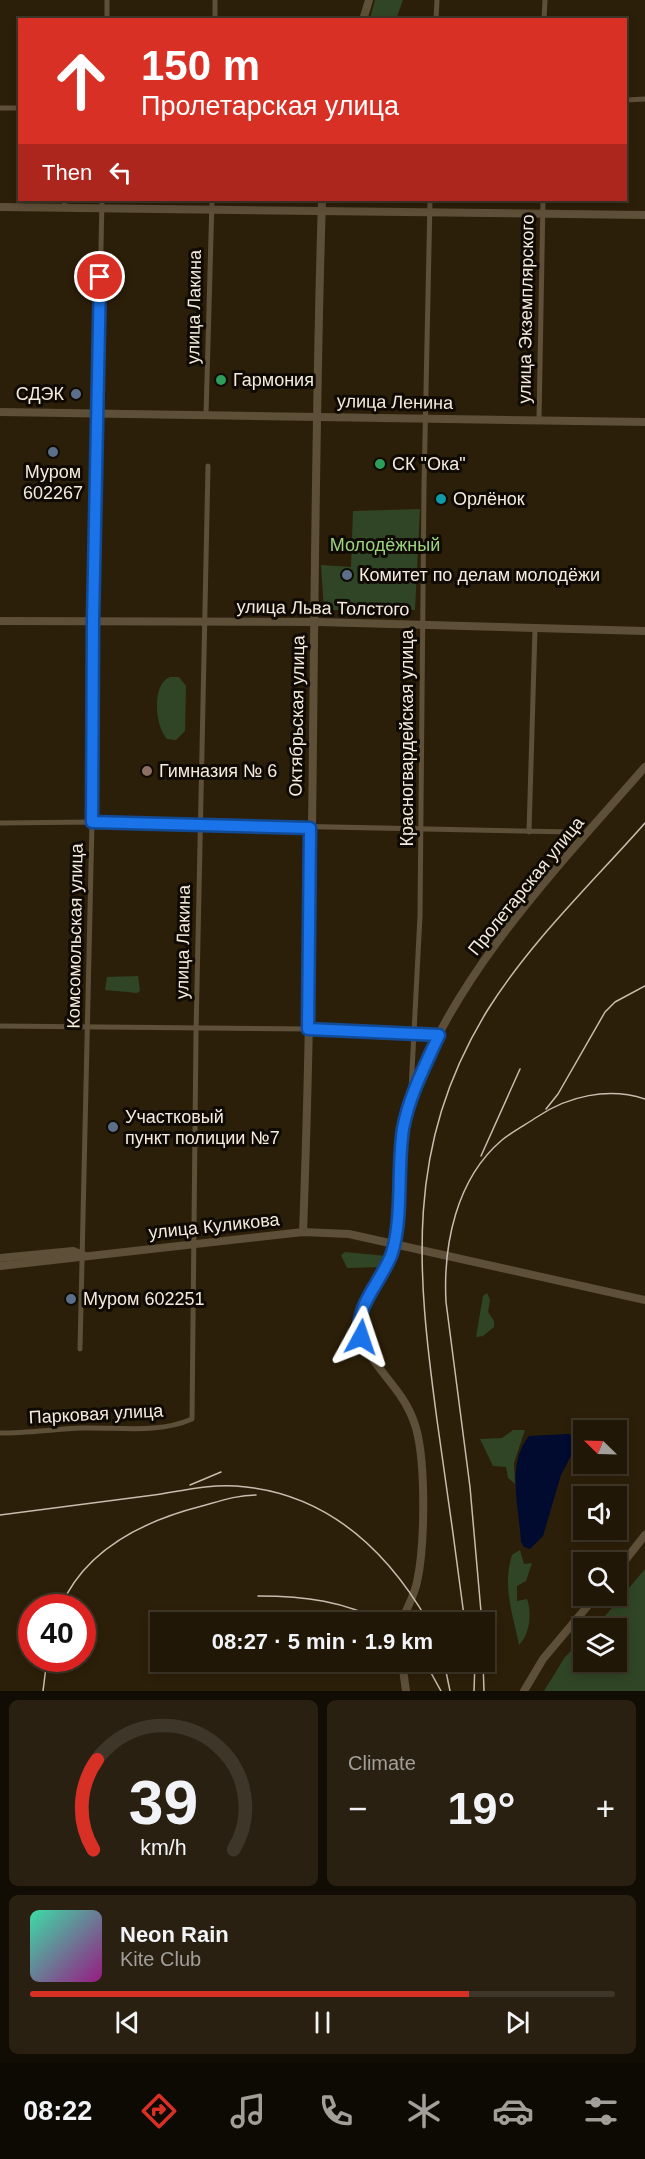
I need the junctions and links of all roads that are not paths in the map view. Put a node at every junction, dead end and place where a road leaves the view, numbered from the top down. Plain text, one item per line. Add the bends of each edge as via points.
1 (107, 0) edge
2 (215, 0) edge
3 (369, 0) edge
4 (436, 0) edge
5 (545, 0) edge
6 (107, 18) edge
7 (215, 18) edge
8 (364, 18) edge
9 (436, 18) edge
10 (544, 18) edge
11 (627, 99) edge
12 (645, 99) edge
13 (0, 108) edge
14 (18, 108) edge
15 (212, 201) edge
16 (321, 201) edge
17 (430, 201) edge
18 (543, 201) edge
19 (65, 203) edge
20 (102, 203) edge
21 (0, 207) edge
22 (212, 210) junction
23 (321, 212) junction
24 (430, 213) junction
25 (543, 213) junction
26 (645, 214) edge
27 (0, 412) edge
28 (97, 414) junction
29 (206, 415) junction
30 (317, 416) junction
31 (426, 417) junction
32 (539, 419) junction
33 (645, 422) edge
34 (208, 466) dead end
35 (0, 621) edge
36 (93, 621) junction
37 (204, 621) junction
38 (313, 622) junction
39 (423, 625) junction
40 (535, 629) junction
41 (645, 631) edge
42 (645, 768) edge
43 (92, 822) junction
44 (0, 823) edge
45 (200, 826) junction
46 (310, 828) junction
47 (421, 829) junction
48 (530, 832) junction
49 (584, 837) junction
50 (0, 1026) edge
51 (88, 1026) junction
52 (196, 1029) junction
53 (308, 1029) junction
54 (416, 1034) junction
55 (439, 1035) junction
56 (411, 1097) junction
57 (303, 1232) junction
58 (194, 1243) junction
59 (83, 1255) junction
60 (0, 1258) edge
61 (0, 1266) edge
62 (645, 1300) edge
63 (80, 1349) dead end
64 (192, 1419) joint
65 (0, 1433) edge
66 (645, 1535) edge
67 (627, 1558) edge
68 (588, 1606) edge
69 (406, 1612) edge
70 (403, 1672) edge
71 (406, 1690) edge
72 (524, 1691) edge

1 - 6 street
2 - 7 street
3 - 8 street
4 - 9 street
5 - 10 street
11 - 12 street
13 - 14 street
15 - 22 street, улица Лакина
16 - 23 street, Октябрьская улица
17 - 24 street, Красногвардейская улица
18 - 25 street, улица Экземплярского
19 - 20 street
19 - 21 street
20 - 22 street
20 - 28 street, Комсомольская улица
22 - 23 street
22 - 29 street, улица Лакина
23 - 24 street
23 - 30 street, Октябрьская улица
24 - 25 street
24 - 31 street, Красногвардейская улица
25 - 26 street
25 - 32 street, улица Экземплярского
27 - 28 street, улица Ленина
28 - 29 street, улица Ленина
28 - 36 street, Комсомольская улица
29 - 30 street, улица Ленина
30 - 31 street, улица Ленина
30 - 38 street, Октябрьская улица
31 - 32 street, улица Ленина
31 - 39 street, Красногвардейская улица
32 - 33 street, улица Ленина
34 - 37 street, улица Лакина
35 - 36 street, улица Льва Толстого
36 - 37 street, улица Льва Толстого
36 - 43 street, Комсомольская улица
37 - 38 street, улица Льва Толстого
37 - 45 street, улица Лакина
38 - 39 street, улица Льва Толстого
38 - 46 street, Октябрьская улица
39 - 40 street, улица Льва Толстого
39 - 47 street, Красногвардейская улица
40 - 41 street, улица Льва Толстого
40 - 48 street
42 - 49 street, Пролетарская улица
43 - 44 street
43 - 45 street
43 - 51 street, Комсомольская улица
45 - 46 street
45 - 52 street, улица Лакина
46 - 47 street
46 - 53 street, Октябрьская улица
47 - 48 street
47 - 54 street, Красногвардейская улица
48 - 49 street via 572,832
49 - 55 street, Пролетарская улица via 489,953
50 - 51 street
51 - 52 street
51 - 59 street, Комсомольская улица
52 - 53 street
52 - 58 street, улица Лакина
53 - 54 street
53 - 57 street, Октябрьская улица
54 - 55 street
54 - 56 street, Красногвардейская улица
55 - 56 street, Пролетарская улица
56 - 69 street, Пролетарская улица via 403,1130 395,1239 388,1263 358,1324 364,1343 410,1413 419,1447 419,1570
57 - 58 street, улица Куликова
57 - 62 street, улица Куликова via 349,1234
58 - 59 street, улица Куликова
58 - 64 street, улица Лакина
59 - 60 street, улица Куликова via 73,1251
59 - 61 street, улица Куликова
59 - 63 street, Комсомольская улица
64 - 65 street, Парковая улица via 178,1425 135,1430 83,1428
66 - 67 street
68 - 72 street via 543,1659
70 - 71 street

